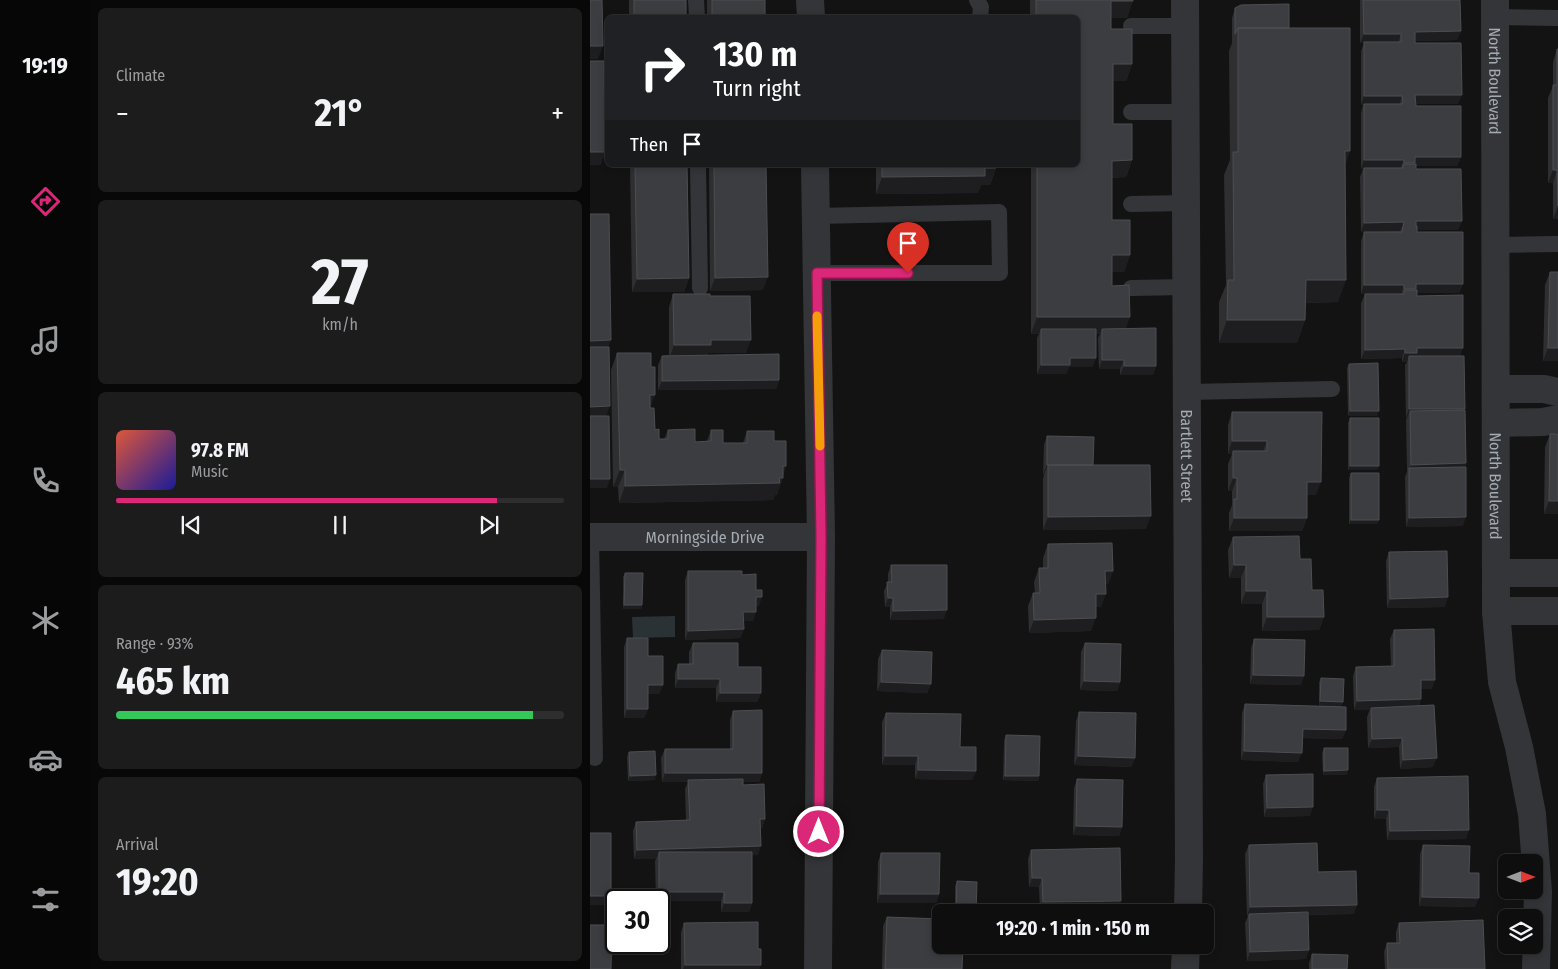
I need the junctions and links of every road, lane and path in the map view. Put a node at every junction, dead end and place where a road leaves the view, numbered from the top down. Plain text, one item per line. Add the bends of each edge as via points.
1 (696, 0) edge
2 (810, 0) edge
3 (977, 0) edge
4 (1495, 9) edge
5 (1185, 13) edge
6 (696, 15) edge
7 (811, 15) edge
8 (980, 15) edge
9 (1558, 18) edge
10 (1130, 26) edge
11 (1130, 112) dead end
12 (1185, 112) junction
13 (698, 167) edge
14 (814, 167) edge
15 (1186, 203) junction
16 (1130, 204) dead end
17 (816, 216) junction
18 (1558, 244) edge
19 (1496, 245) junction
20 (817, 273) junction
21 (1186, 287) junction
22 (700, 288) dead end
23 (1130, 288) edge
24 (1497, 389) junction
25 (1332, 390) dead end
26 (1187, 392) junction
27 (1558, 392) edge
28 (1558, 419) edge
29 (1497, 423) junction
30 (590, 537) edge
31 (821, 537) junction
32 (1496, 573) junction
33 (1558, 573) edge
34 (1496, 611) junction
35 (1558, 611) edge
36 (595, 758) dead end
37 (1188, 904) edge
38 (1186, 954) edge
39 (818, 969) edge
40 (1185, 969) edge
41 (1536, 969) edge

1 - 6 lane
2 - 7 street
3 - 8 lane
4 - 9 lane via 1535,18
4 - 19 street, North Boulevard
5 - 10 lane
5 - 12 street, Bartlett Street
11 - 12 lane
12 - 15 street, Bartlett Street
13 - 22 lane
14 - 17 street
15 - 16 lane
15 - 21 street, Bartlett Street
17 - 20 street
17 - 20 lane via 999,212 1000,273
18 - 19 lane
19 - 24 street, North Boulevard
20 - 31 street
21 - 23 lane
21 - 26 street, Bartlett Street
24 - 27 street
24 - 29 street, North Boulevard
25 - 26 lane
26 - 37 street, Bartlett Street
28 - 29 street
29 - 32 street, North Boulevard
30 - 31 street, Morningside Drive
30 - 36 lane
31 - 39 street
32 - 33 street
32 - 34 street, North Boulevard
34 - 35 street
34 - 41 street, North Boulevard via 1502,682 1532,814 1538,892
38 - 40 street

